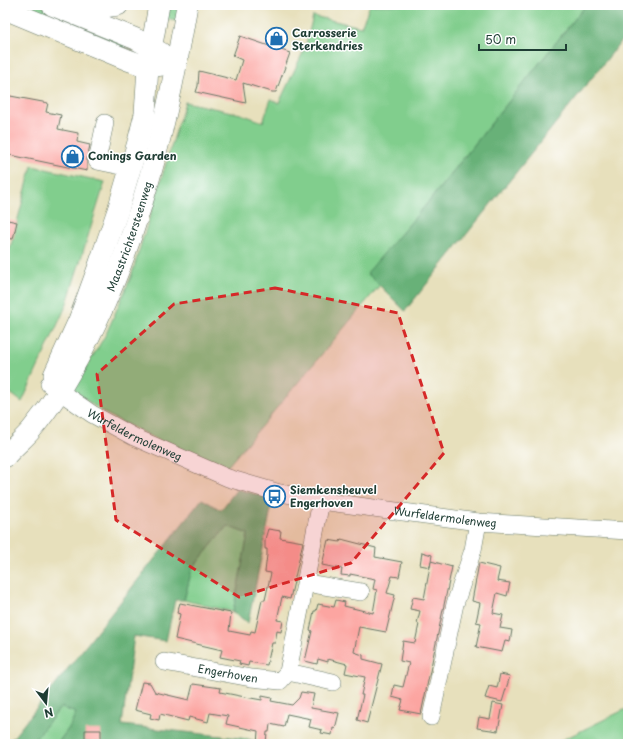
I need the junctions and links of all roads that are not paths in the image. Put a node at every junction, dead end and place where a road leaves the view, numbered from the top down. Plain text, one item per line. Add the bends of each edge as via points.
1 (52, 5) edge
2 (70, 5) edge
3 (118, 5) edge
4 (159, 5) edge
5 (187, 5) edge
6 (5, 9) edge
7 (150, 57) junction
8 (176, 64) junction
9 (105, 123) dead end
10 (131, 168) junction
11 (91, 314) junction
12 (54, 388) junction
13 (10, 450) edge
14 (321, 501) junction
15 (478, 522) junction
16 (628, 531) edge
17 (306, 583) junction
18 (361, 592) dead end
19 (164, 662) dead end
20 (288, 672) junction
21 (333, 682) dead end
22 (431, 717) dead end

1 - 7 main road
2 - 3 main road via 90,9
4 - 7 main road, Maastrichtersteenweg
5 - 8 main road, Maastrichtersteenweg
6 - 7 main road
7 - 8 main road
7 - 10 main road, Maastrichtersteenweg via 145,114
8 - 11 main road, Maastrichtersteenweg via 154,159 128,249
9 - 10 street via 97,161
10 - 11 main road, Maastrichtersteenweg
11 - 12 main road, Maastrichtersteenweg via 62,359
12 - 13 main road, Maastrichtersteenweg via 31,430
12 - 14 street, Wurfeldermolenweg via 92,414 134,437 228,478 276,492
14 - 15 street, Wurfeldermolenweg
14 - 17 street
15 - 16 street, Wurfeldermolenweg
15 - 22 street via 473,550 455,604
17 - 18 street
17 - 20 street
19 - 20 street, Engerhoven via 280,681
20 - 21 street

